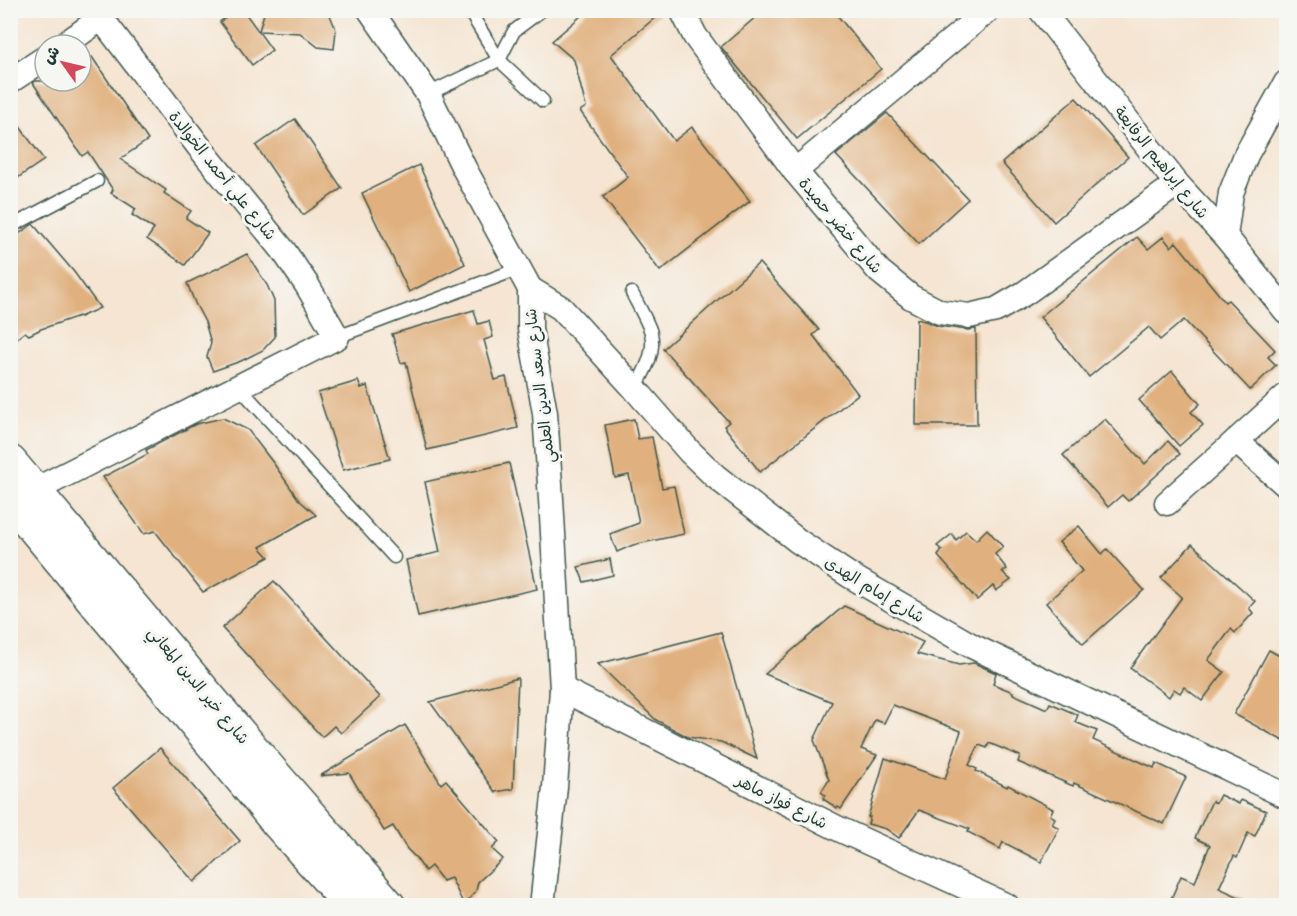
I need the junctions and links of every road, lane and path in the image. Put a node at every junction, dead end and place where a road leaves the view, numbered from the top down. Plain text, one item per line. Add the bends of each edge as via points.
1 (370, 10) edge
2 (466, 10) edge
3 (542, 10) edge
4 (682, 10) edge
5 (988, 10) edge
6 (1041, 10) edge
7 (97, 15) edge
8 (77, 33) edge
9 (499, 60) junction
10 (33, 66) edge
11 (10, 81) edge
12 (1287, 83) edge
13 (428, 94) junction
14 (543, 101) dead end
15 (795, 171) junction
16 (98, 181) dead end
17 (1177, 183) junction
18 (10, 227) edge
19 (1225, 236) junction
20 (524, 279) junction
21 (632, 293) dead end
22 (1287, 311) edge
23 (337, 337) junction
24 (238, 386) junction
25 (635, 388) junction
26 (1287, 396) edge
27 (1236, 441) junction
28 (10, 462) edge
29 (1287, 485) edge
30 (23, 494) edge
31 (1167, 503) dead end
32 (394, 557) dead end
33 (562, 689) junction
34 (1287, 796) edge
35 (545, 874) junction
36 (352, 906) edge
37 (389, 906) edge
38 (534, 906) edge
39 (542, 906) edge
40 (1006, 906) edge

1 - 13 street, شارع سعد الدين العلمي
2 - 9 lane
3 - 9 lane via 514,31
4 - 15 street, شارع خضر حميدة via 695,36
5 - 15 street
6 - 17 street, شارع إبراهيم الرفايعة
7 - 8 street, شارع علي أحمد الخوالدة
7 - 23 street, شارع علي أحمد الخوالدة via 283,250
9 - 13 lane
9 - 14 lane
10 - 11 street
12 - 19 street via 1246,155 1231,193
13 - 20 street, شارع سعد الدين العلمي
15 - 17 street, شارع خضر حميدة via 879,271 911,297 940,312 969,316 996,310 1025,293
16 - 18 lane
17 - 19 street, شارع إبراهيم الرفايعة
19 - 22 street, شارع إبراهيم الرفايعة
20 - 23 lane
20 - 25 street, شارع إمام الهدى via 561,308
20 - 33 street, شارع سعد الدين العلمي via 545,413
21 - 25 lane via 651,333 648,364
23 - 24 street
24 - 30 street
24 - 32 lane
25 - 34 street, شارع إمام الهدى via 715,476 849,575 972,646
26 - 27 street
27 - 29 street
27 - 31 street
28 - 30 street, شارع خير الدين المعاني
30 - 36 street, شارع خير الدين المعاني via 278,823
30 - 37 street, شارع خير الدين المعاني
33 - 35 street, شارع سعد الدين العلمي
33 - 40 street, شارع فواز ماهر via 841,830
35 - 38 street
35 - 39 street

